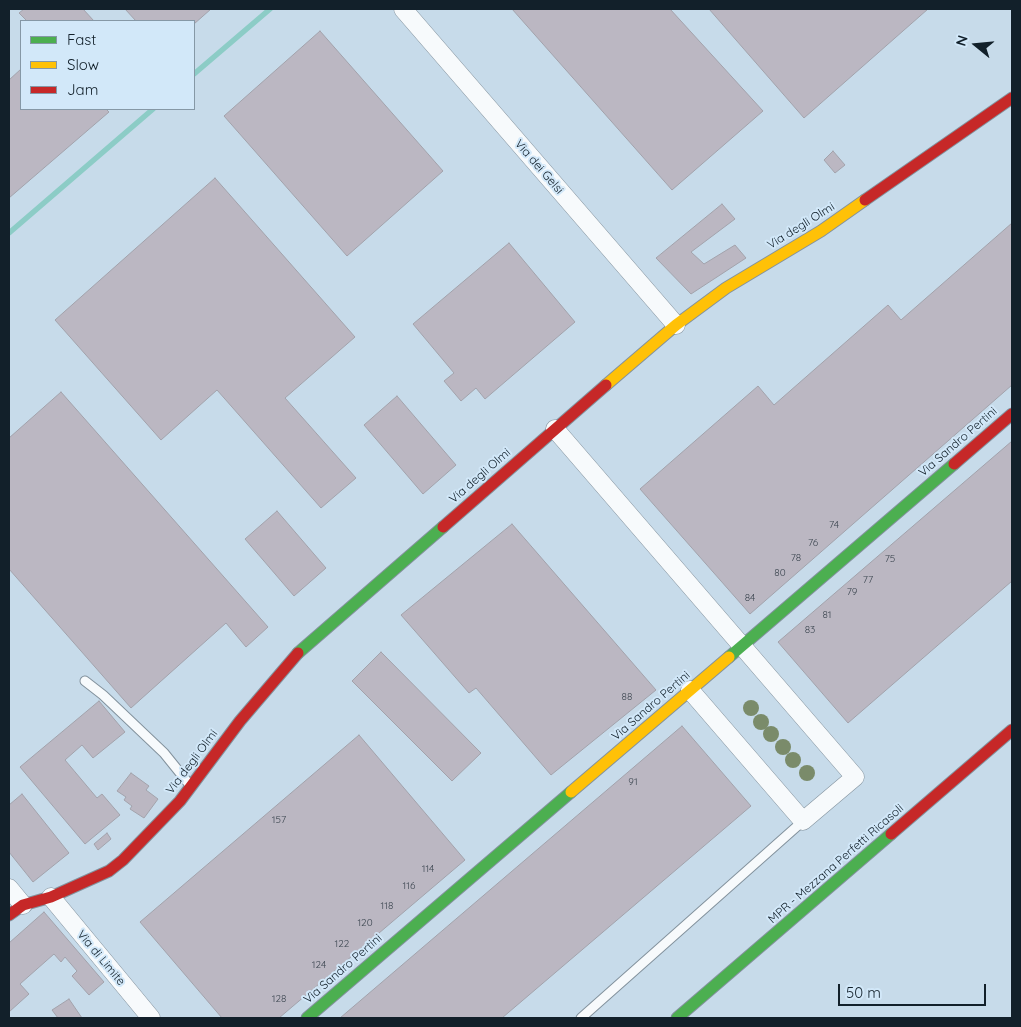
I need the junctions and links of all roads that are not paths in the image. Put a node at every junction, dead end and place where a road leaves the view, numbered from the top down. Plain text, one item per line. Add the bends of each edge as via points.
1 (403, 9) edge
2 (1012, 98) edge
3 (676, 325) junction
4 (1012, 414) edge
5 (556, 430) junction
6 (742, 646) junction
7 (85, 681) dead end
8 (690, 690) junction
9 (1012, 730) edge
10 (191, 786) junction
11 (803, 821) junction
12 (9, 888) edge
13 (52, 898) junction
14 (16, 910) edge
15 (151, 1018) edge
16 (307, 1018) edge
17 (581, 1018) edge
18 (677, 1018) edge

1 - 3 street, Via dei Gelsi
2 - 3 street, Via degli Olmi via 821,231 726,288
3 - 5 street, Via degli Olmi
4 - 6 street, Via Sandro Pertini
5 - 6 street
5 - 10 street, Via degli Olmi via 298,652
6 - 8 street, Via Sandro Pertini
6 - 11 street via 855,777
7 - 10 lane via 151,740
8 - 11 street
8 - 16 street, Via Sandro Pertini
9 - 18 street, MPR - Mezzana Perfetti Ricasoli
10 - 13 street, Via degli Olmi via 123,860
11 - 17 lane
12 - 14 street
13 - 14 street, Via degli Olmi
13 - 15 street, Via di Limite

